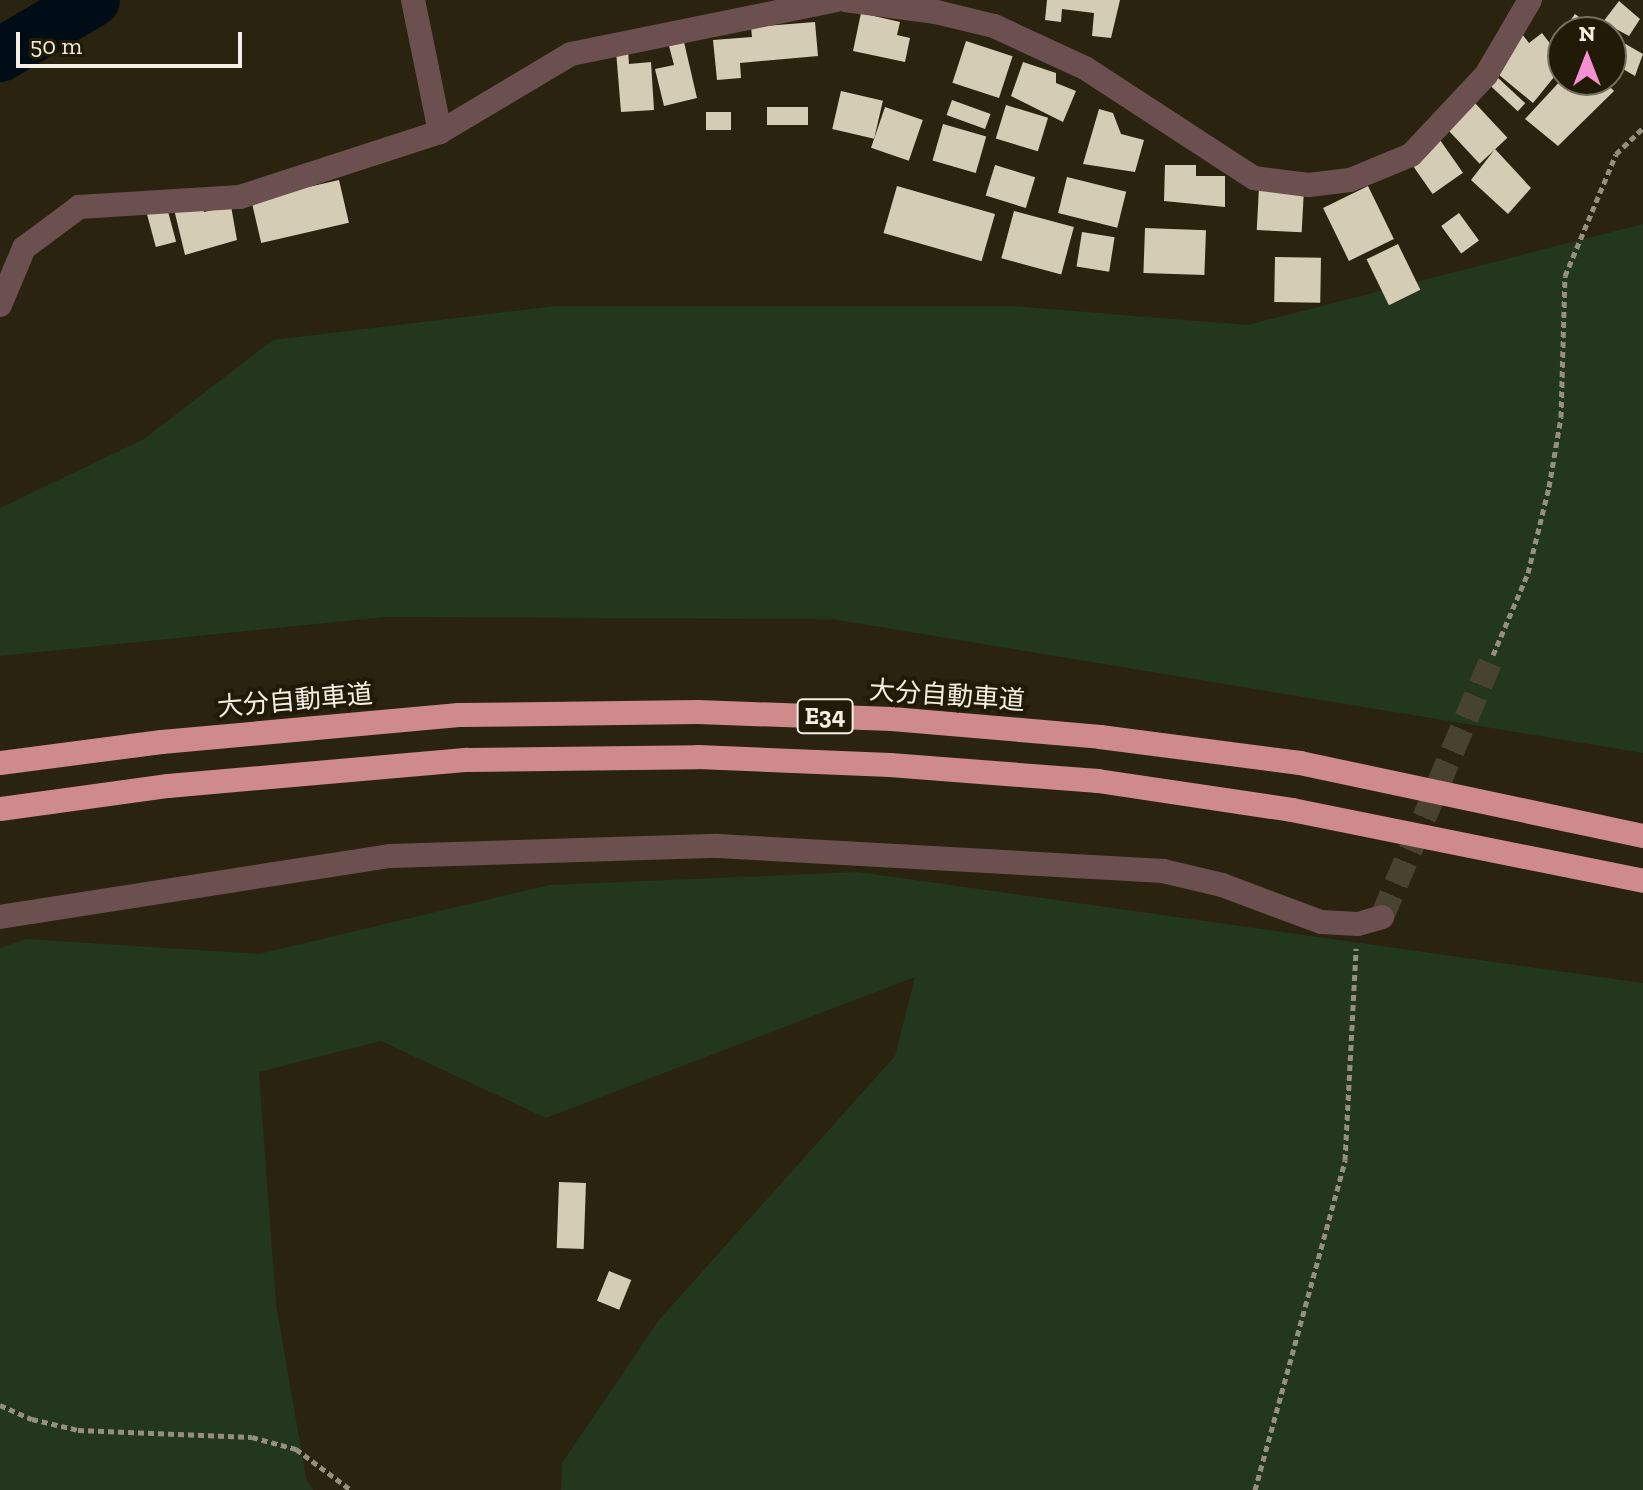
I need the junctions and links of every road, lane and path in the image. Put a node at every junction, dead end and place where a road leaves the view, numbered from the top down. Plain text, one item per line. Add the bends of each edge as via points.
1 (413, 0) edge
2 (836, 0) edge
3 (845, 0) edge
4 (1530, 0) edge
5 (1643, 128) edge
6 (440, 132) junction
7 (0, 305) edge
8 (1493, 655) tunnel mouth
9 (0, 763) edge
10 (0, 809) edge
11 (1643, 836) edge
12 (1643, 881) edge
13 (0, 917) edge
14 (1382, 917) dead end
15 (1358, 924) junction
16 (0, 1405) edge
17 (351, 1490) edge
18 (1255, 1490) edge

1 - 6 street
2 - 6 street via 571,54
3 - 4 street via 994,26 1085,68 1254,178 1309,185 1350,180 1411,155 1486,75
5 - 8 path via 1616,154 1565,276 1561,417 1549,487 1528,573
6 - 7 street via 240,197 79,207 24,248
9 - 11 highway, 大分自動車道 / E34 via 162,742 459,715 698,712 892,719 1100,737 1300,763
10 - 12 highway, E34 via 168,786 468,760 698,757 860,764 1098,781 1247,803 1460,840
13 - 15 street via 391,856 718,846 1163,871 1222,885 1321,922
14 - 15 street
15 - 18 path via 1345,1160
16 - 17 path via 78,1430 252,1437 296,1449

